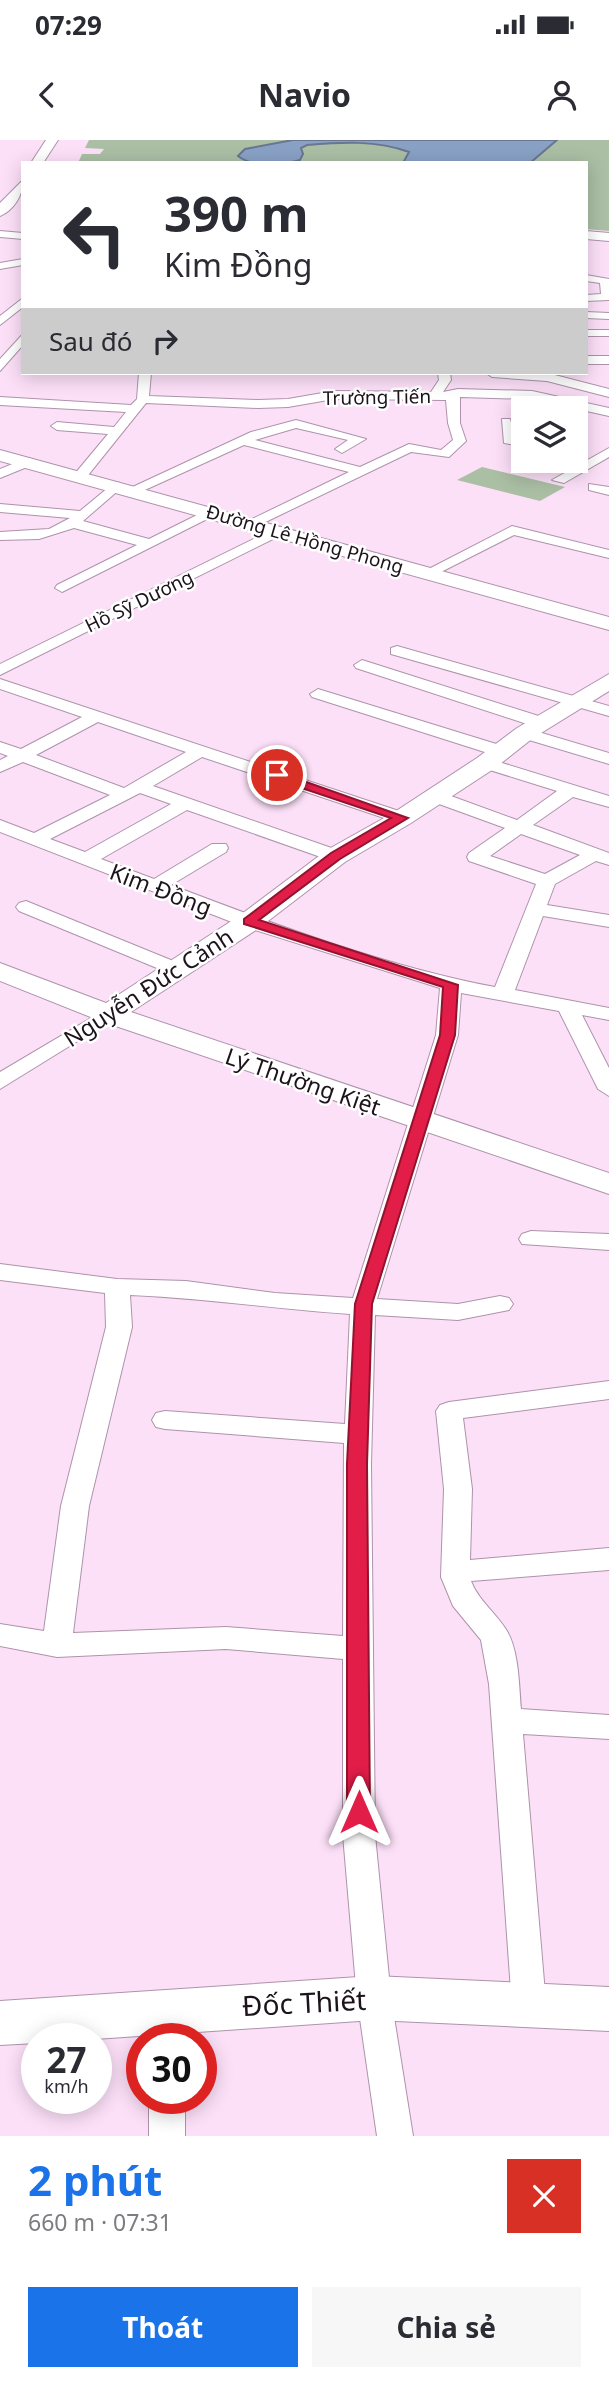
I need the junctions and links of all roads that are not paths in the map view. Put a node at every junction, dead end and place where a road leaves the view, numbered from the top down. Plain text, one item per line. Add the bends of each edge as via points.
1 (51, 140) edge
2 (38, 161) edge
3 (21, 190) edge
4 (0, 192) edge
5 (0, 212) edge
6 (0, 234) edge
7 (21, 236) edge
8 (588, 237) edge
9 (609, 237) edge
10 (21, 262) edge
11 (0, 265) edge
12 (588, 278) edge
13 (588, 298) edge
14 (21, 303) edge
15 (588, 315) edge
16 (609, 316) edge
17 (0, 322) edge
18 (588, 333) edge
19 (609, 333) edge
20 (21, 340) edge
21 (588, 360) edge
22 (609, 360) edge
23 (0, 367) edge
24 (144, 375) edge
25 (445, 375) edge
26 (520, 375) edge
27 (561, 375) edge
28 (553, 381) junction
29 (609, 393) edge
30 (434, 396) junction
31 (452, 396) junction
32 (540, 396) edge
33 (511, 399) edge
34 (0, 401) edge
35 (139, 404) junction
36 (588, 409) edge
37 (609, 412) edge
38 (506, 422) dead end
39 (57, 426) dead end
40 (117, 430) junction
41 (511, 440) edge
42 (243, 441) junction
43 (342, 449) dead end
44 (0, 454) edge
45 (605, 458) edge
46 (27, 462) junction
47 (362, 471) junction
48 (0, 474) edge
49 (79, 476) junction
50 (559, 480) dead end
51 (594, 487) dead end
52 (123, 489) junction
53 (609, 491) edge
54 (0, 508) edge
55 (212, 513) junction
56 (78, 519) junction
57 (253, 524) junction
58 (278, 531) junction
59 (0, 536) edge
60 (150, 544) junction
61 (609, 554) edge
62 (428, 573) junction
63 (62, 588) dead end
64 (609, 624) edge
65 (397, 651) dead end
66 (362, 665) dead end
67 (0, 670) edge
68 (609, 681) edge
69 (0, 684) edge
70 (318, 694) dead end
71 (578, 703) junction
72 (609, 711) edge
73 (97, 716) junction
74 (533, 728) junction
75 (0, 747) edge
76 (202, 750) junction
77 (23, 755) junction
78 (493, 757) junction
79 (609, 759) edge
80 (0, 767) edge
81 (131, 790) junction
82 (571, 790) junction
83 (434, 796) junction
84 (188, 802) junction
85 (609, 802) edge
86 (402, 818) junction
87 (0, 826) edge
88 (520, 827) junction
89 (34, 840) junction
90 (219, 848) dead end
91 (336, 856) junction
92 (601, 857) edge
93 (85, 860) junction
94 (547, 881) junction
95 (154, 887) junction
96 (26, 907) dead end
97 (537, 909) junction
98 (609, 921) edge
99 (249, 922) junction
100 (176, 969) junction
101 (0, 971) edge
102 (451, 985) junction
103 (503, 994) junction
104 (567, 1006) junction
105 (107, 1014) junction
106 (609, 1014) edge
107 (0, 1082) edge
108 (609, 1089) edge
109 (420, 1121) junction
110 (609, 1184) edge
111 (531, 1239) dead end
112 (609, 1242) edge
113 (0, 1272) edge
114 (117, 1287) junction
115 (363, 1304) junction
116 (500, 1304) dead end
117 (609, 1390) edge
118 (165, 1420) dead end
119 (360, 1435) junction
120 (609, 1559) edge
121 (455, 1572) junction
122 (0, 1634) edge
123 (57, 1645) junction
124 (358, 1649) junction
125 (507, 1720) junction
126 (609, 1727) edge
127 (374, 1998) junction
128 (529, 2005) junction
129 (609, 2009) edge
130 (183, 2023) edge
131 (0, 2024) edge
132 (126, 2025) edge
133 (167, 2114) edge
134 (167, 2136) edge
135 (395, 2136) edge

1 - 2 street
3 - 4 street
3 - 5 street
6 - 7 street
8 - 9 street
10 - 11 street
12 - 13 street via 605,281 607,297
14 - 17 street
15 - 16 street
18 - 19 street
20 - 23 street
21 - 22 street
24 - 35 street
25 - 30 street via 446,380
26 - 28 street
27 - 28 street
28 - 29 street
28 - 32 street
30 - 31 street, Trường Tiến
30 - 35 street, Trường Tiến via 334,395 288,403
31 - 33 street, Trường Tiến
31 - 47 street via 460,441 444,454 409,448
34 - 35 street, Trường Tiến
35 - 40 street
36 - 37 street, Trường Tiến
38 - 41 street
39 - 40 street
40 - 49 street
42 - 43 street via 299,425 360,439
42 - 47 street
42 - 52 street
44 - 46 street, Đường Lê Hồng Phong
45 - 50 street
46 - 48 street
46 - 49 street, Đường Lê Hồng Phong
47 - 57 street
49 - 52 street, Đường Lê Hồng Phong
51 - 53 street
52 - 55 street, Đường Lê Hồng Phong
52 - 56 street
54 - 56 street
55 - 57 street, Đường Lê Hồng Phong
55 - 60 street
56 - 59 street via 50,535
56 - 60 street
57 - 58 street, Đường Lê Hồng Phong
58 - 62 street, Đường Lê Hồng Phong
58 - 67 street, Hồ Sỹ Dương
60 - 63 street
61 - 62 street via 512,530
62 - 64 street, Đường Lê Hồng Phong
65 - 71 street
66 - 74 street
68 - 71 street, Nguyễn Đức Cảnh
69 - 73 street
70 - 78 street
71 - 72 street
71 - 74 street, Nguyễn Đức Cảnh
73 - 76 street
73 - 77 street
74 - 78 street, Nguyễn Đức Cảnh
74 - 79 street
75 - 77 street
76 - 81 street
76 - 86 street
77 - 80 street
77 - 81 street
78 - 82 street
78 - 83 street, Nguyễn Đức Cảnh
81 - 84 street
81 - 89 street
82 - 85 street
82 - 88 street
83 - 86 street, Nguyễn Đức Cảnh
83 - 88 street
84 - 91 street
84 - 93 street
86 - 91 street, Nguyễn Đức Cảnh
87 - 89 street, Kim Đồng
88 - 92 street
88 - 94 street via 476,857
89 - 93 street, Kim Đồng
90 - 95 street
91 - 99 street, Nguyễn Đức Cảnh
92 - 94 street
93 - 95 street, Kim Đồng
94 - 97 street
95 - 99 street, Kim Đồng
96 - 100 street
97 - 98 street
97 - 103 street
99 - 100 street, Nguyễn Đức Cảnh
99 - 102 street, Kim Đồng
100 - 105 street, Nguyễn Đức Cảnh
101 - 105 street, Lý Thường Kiệt
102 - 103 street, Kim Đồng
102 - 109 street via 447,1035
103 - 104 street, Kim Đồng
104 - 106 street, Kim Đồng
104 - 108 street
105 - 107 street, Nguyễn Đức Cảnh
105 - 109 street, Lý Thường Kiệt
109 - 110 street, Lý Thường Kiệt
109 - 115 street
111 - 112 street
113 - 114 street
114 - 115 street
114 - 123 street via 120,1327 75,1506
115 - 116 street via 458,1312
115 - 119 street
117 - 121 street via 449,1411 458,1489
118 - 119 street
119 - 124 street
120 - 121 street
121 - 125 street via 463,1598 496,1638
122 - 123 street
123 - 124 street via 226,1638
124 - 127 street via 359,1835
125 - 126 street
125 - 128 street
127 - 128 street, Đốc Thiết
127 - 130 street, Đốc Thiết
127 - 135 street
128 - 129 street, Đốc Thiết
131 - 132 street, Đốc Thiết
133 - 134 street

